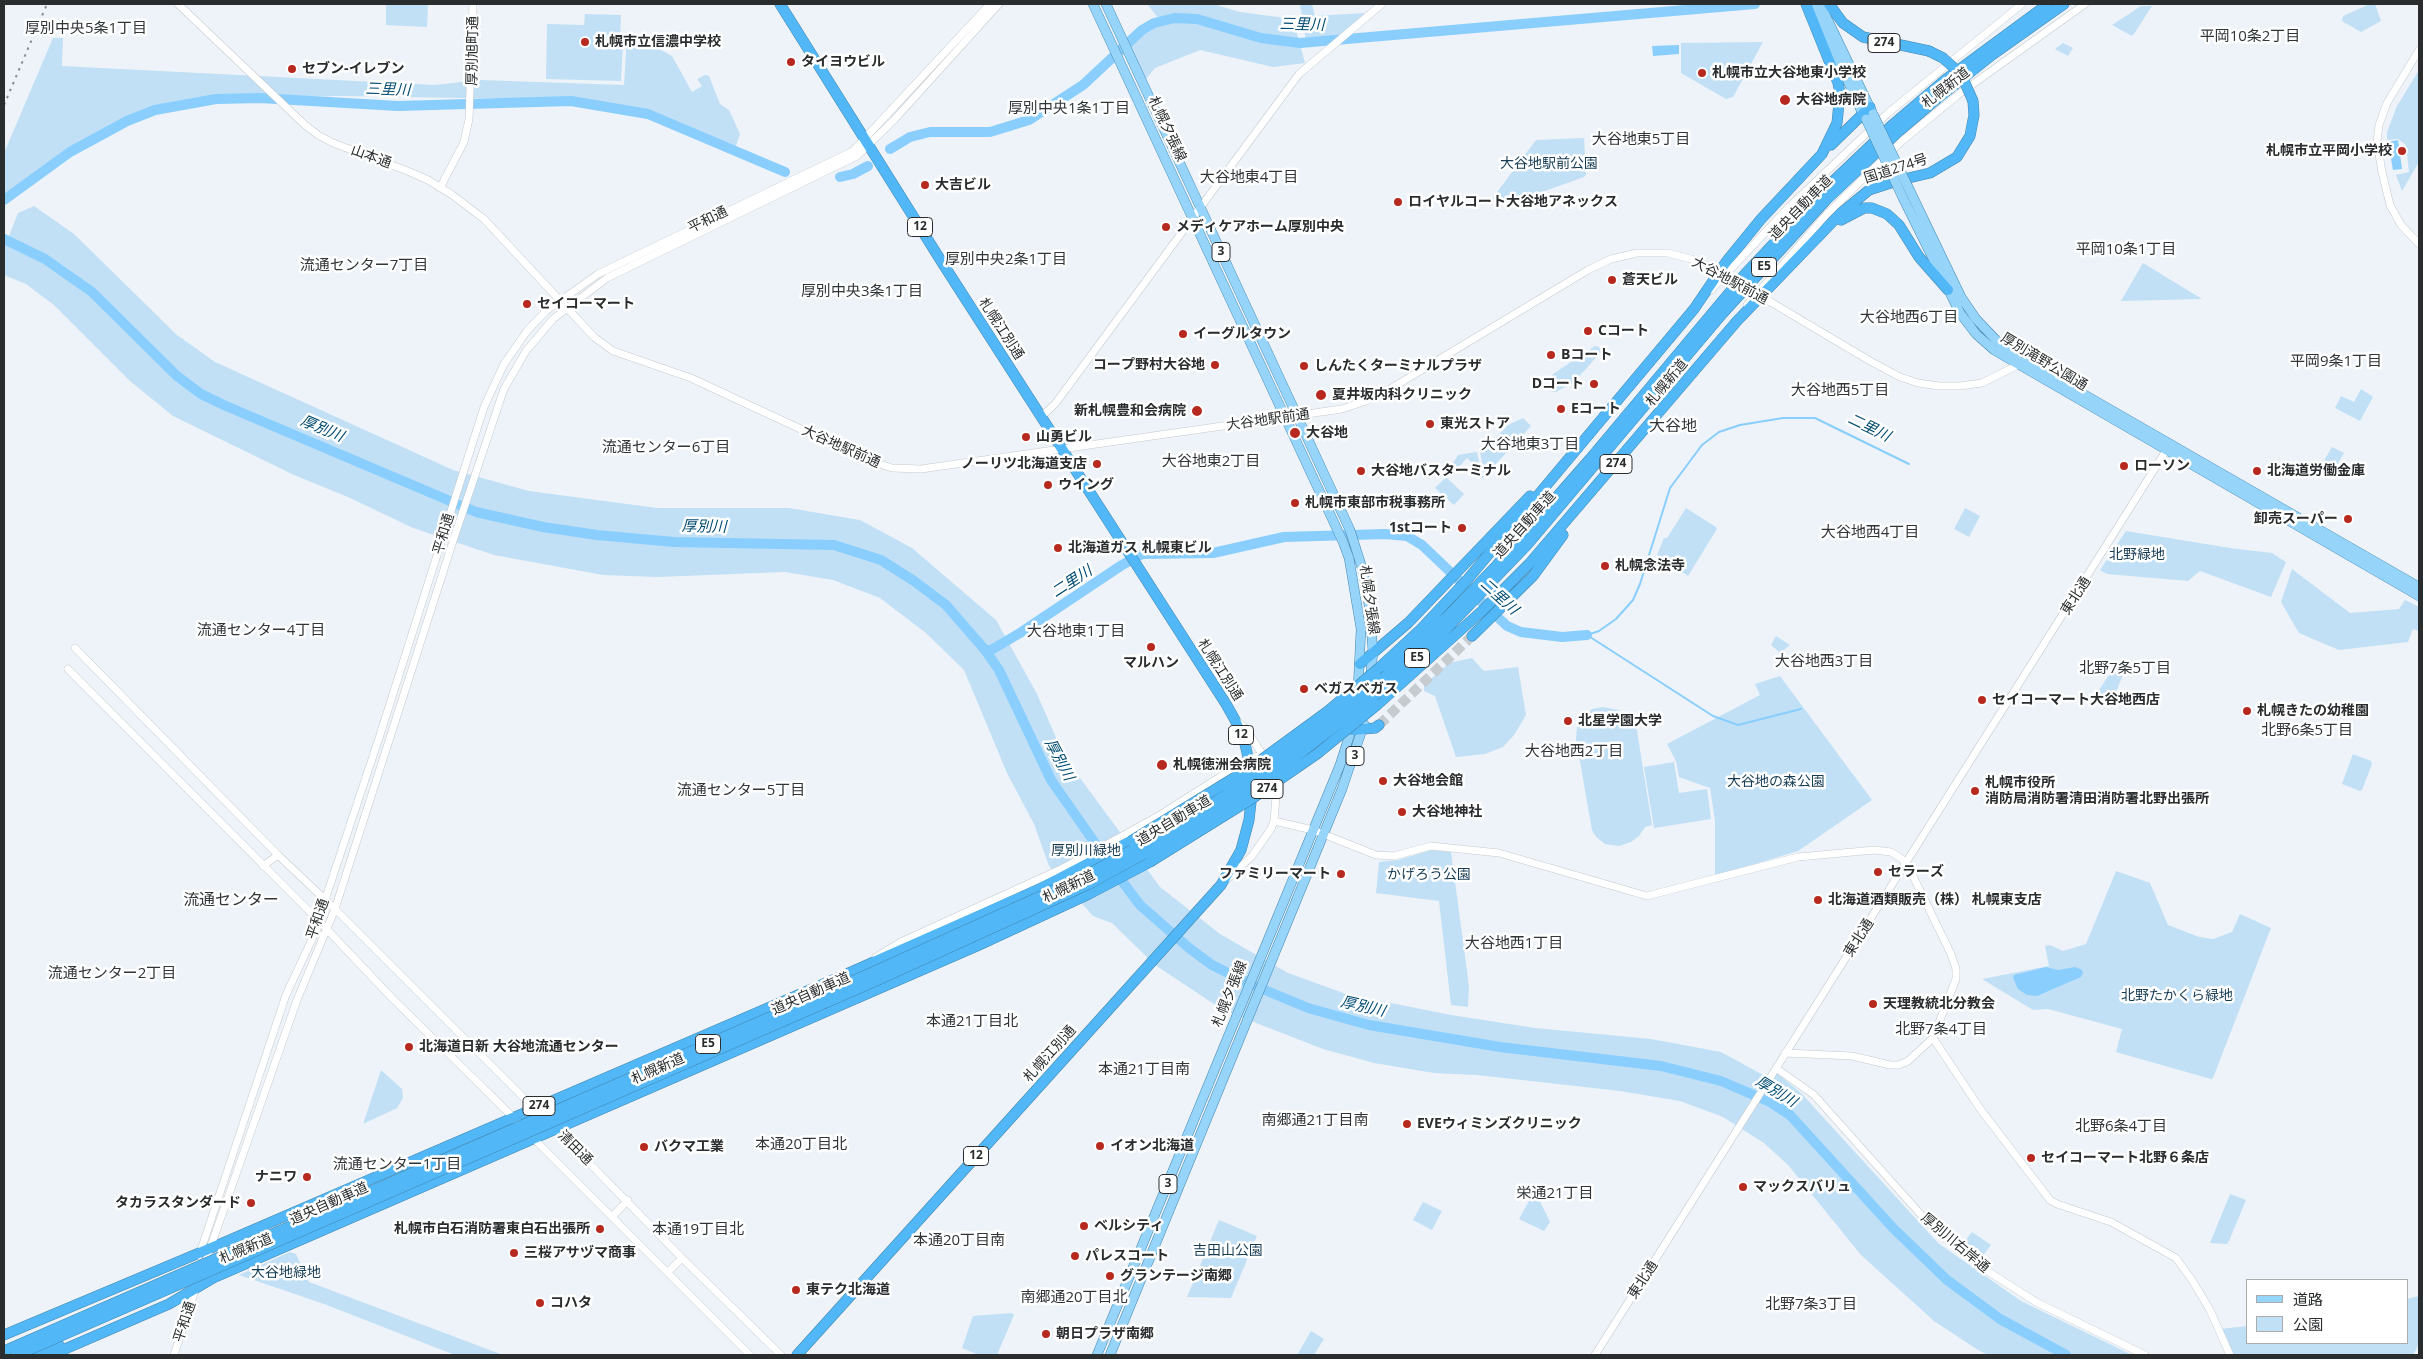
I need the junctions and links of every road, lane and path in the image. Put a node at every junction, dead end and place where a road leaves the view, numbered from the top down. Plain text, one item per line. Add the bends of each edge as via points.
1 (178, 4) edge
2 (473, 4) edge
3 (780, 4) edge
4 (990, 4) edge
5 (999, 4) edge
6 (1093, 4) edge
7 (1106, 4) edge
8 (1382, 4) edge
9 (1806, 4) edge
10 (1813, 4) edge
11 (2022, 4) edge
12 (2037, 4) edge
13 (2048, 4) edge
14 (2064, 4) edge
15 (2085, 4) edge
16 (1820, 10) edge
17 (1988, 46) junction
18 (2419, 50) edge
19 (1868, 113) junction
20 (868, 140) junction
21 (1822, 154) junction
22 (440, 188) junction
23 (1906, 193) junction
24 (1201, 208) junction
25 (1193, 218) junction
26 (1819, 235) junction
27 (2419, 244) edge
28 (1948, 290) junction
29 (559, 300) junction
30 (566, 307) junction
31 (1694, 309) junction
32 (1737, 321) junction
33 (2022, 363) junction
34 (1297, 416) junction
35 (1041, 417) junction
36 (1286, 417) junction
37 (2169, 447) junction
38 (1063, 450) junction
39 (1570, 457) junction
40 (1598, 486) junction
41 (1500, 568) junction
42 (2419, 587) edge
43 (2419, 596) edge
44 (1452, 618) junction
45 (1472, 636) tunnel mouth
46 (75, 648) dead end
47 (1373, 654) junction
48 (1360, 664) junction
49 (68, 669) dead end
50 (1235, 720) junction
51 (1379, 725) tunnel mouth
52 (1363, 729) junction
53 (1352, 730) junction
54 (1250, 758) junction
55 (1264, 758) junction
56 (1274, 821) junction
57 (1313, 830) junction
58 (1323, 835) junction
59 (278, 855) junction
60 (1906, 865) junction
61 (263, 866) junction
62 (1221, 885) junction
63 (325, 900) junction
64 (335, 909) junction
65 (320, 922) junction
66 (327, 931) junction
67 (854, 970) junction
68 (1933, 1038) junction
69 (1785, 1053) junction
70 (1776, 1068) junction
71 (533, 1108) junction
72 (512, 1118) junction
73 (556, 1129) junction
74 (534, 1138) junction
75 (628, 1200) junction
76 (612, 1216) junction
77 (211, 1248) junction
78 (199, 1254) junction
79 (682, 1258) junction
80 (668, 1272) junction
81 (114, 1288) junction
82 (195, 1289) junction
83 (4, 1336) edge
84 (4, 1343) edge
85 (4, 1351) edge
86 (42, 1354) edge
87 (16, 1355) edge
88 (174, 1355) edge
89 (750, 1355) edge
90 (781, 1355) edge
91 (797, 1355) edge
92 (1097, 1355) edge
93 (1110, 1355) edge
94 (1595, 1355) edge
95 (2145, 1355) edge
96 (2230, 1355) edge

1 - 22 street, 山本通 via 305,125 333,143 410,172
2 - 22 street, 厚別旭町通 via 472,99 464,142
3 - 20 highway, 札幌江別通 / 12
4 - 20 street, 平和通
5 - 20 street, 平和通 via 894,120
6 - 25 main road, 札幌夕張線 / 3
7 - 24 main road, 札幌夕張線 / 3
8 - 24 street via 1299,74
9 - 16 highway, 国道274号 / 274
10 - 16 main road, 厚別滝野公園通
11 - 31 street, 札幌新道 via 1861,138 1789,207
12 - 17 highway
13 - 17 highway, 道央自動車道 / E5
14 - 41 highway, 道央自動車道 / E5 via 1938,98 1892,137 1821,206 1723,313 1565,502
15 - 32 street, 札幌新道 via 1959,94 1902,141 1827,214 1754,296
16 - 19 main road, 厚別滝野公園通
16 - 21 highway, 国道274号 / 274 via 1840,93 1837,123
16 - 26 highway, 国道274号 / 274, bridge via 1863,38 1929,51 1943,58 1967,83 1974,115 1970,136 1957,157 1930,174 1869,190
17 - 41 highway, 道央自動車道 / E5 via 1890,126 1787,228 1720,303
18 - 27 street via 2387,102 2377,142 2390,204 2401,225
19 - 21 highway
19 - 23 main road, 厚別滝野公園通, bridge
20 - 29 street, 平和通 via 853,151 598,274
20 - 30 street, 平和通 via 857,156 607,278
20 - 35 highway, 札幌江別通 / 12
21 - 31 highway, 国道274号 / 274 via 1761,219
22 - 29 street, 山本通 via 484,219
23 - 28 main road, 厚別滝野公園通
23 - 33 main road, 厚別滝野公園通 via 1968,308
24 - 25 street
24 - 34 main road, 札幌夕張線 / 3
25 - 35 street via 1055,404
25 - 36 main road, 札幌夕張線 / 3
26 - 28 highway via 1851,212 1864,208 1880,210 1899,225 1919,256
26 - 32 highway, 国道274号 / 274
28 - 33 main road, 厚別滝野公園通 via 1976,334 1994,350
29 - 30 street, 山本通
29 - 63 street, 平和通 via 527,331 504,364 484,407
30 - 38 street, 大谷地駅前通 via 594,337 613,351 691,378 881,465 921,469
30 - 64 street, 平和通 via 534,340 504,389
31 - 39 highway, 札幌新道 / 274
32 - 40 highway, 札幌新道 / 274
33 - 34 street, 大谷地駅前通, bridge via 1974,384 1939,386 1918,383 1870,361 1712,268 1668,253 1637,253 1611,259 1588,270 1369,400 1336,410
33 - 37 main road, 厚別滝野公園通
34 - 36 street, 大谷地駅前通
34 - 47 main road, 札幌夕張線 / 3 via 1350,530 1366,590
35 - 38 highway, 札幌江別通 / 12
36 - 38 street, 大谷地駅前通
36 - 48 main road, 札幌夕張線 / 3 via 1349,558 1361,631
37 - 42 main road, 厚別滝野公園通
37 - 43 main road, 厚別滝野公園通
37 - 60 street, 東北通
38 - 50 highway, 札幌江別通 / 12
39 - 47 highway via 1408,623
39 - 67 highway, 札幌新道 / 274, bridge via 1422,629 1306,728 1183,812 1072,872
40 - 45 highway, 274 via 1533,576
40 - 73 highway, 札幌新道 / 274, bridge via 1487,607 1377,705 1317,754 1200,833 1089,894 901,980
41 - 44 highway, 道央自動車道 / E5
44 - 85 highway, 道央自動車道 / E5, bridge via 1334,717 1250,779 1083,877 864,976
44 - 87 highway, 道央自動車道 / E5, bridge via 1378,693 1264,780 1202,822 1089,884 886,977
46 - 59 street, 清田通
47 - 48 highway
47 - 52 main road, 札幌夕張線 / 3
48 - 53 main road, 札幌夕張線 / 3
49 - 61 street, 清田通
50 - 54 highway, 札幌江別通 / 12
50 - 55 street via 1246,730
51 - 52 highway
52 - 53 highway
52 - 58 main road, 札幌夕張線 / 3
53 - 57 main road, 札幌夕張線 / 3
54 - 55 street
54 - 62 highway, 札幌江別通 / 12 via 1252,785 1246,833 1233,866
54 - 67 street via 1160,816 1059,870 901,942
55 - 56 street via 1275,792
56 - 57 street
56 - 62 street via 1260,846
57 - 58 street
57 - 92 main road, 札幌夕張線 / 3
58 - 60 street via 1376,855 1394,856 1431,846 1499,853 1647,896 1822,853 1882,850 1890,852
58 - 93 main road, 札幌夕張線 / 3
59 - 61 street
59 - 63 street, 清田通
60 - 68 street via 1934,916 1956,969 1956,979
60 - 69 street, 東北通
61 - 65 street, 清田通
62 - 91 highway, 札幌江別通 / 12
63 - 64 street, 清田通
63 - 65 street, 平和通
64 - 66 street, 平和通
64 - 71 street, 清田通
65 - 66 street, 清田通
65 - 78 street, 平和通 via 286,995
66 - 72 street, 清田通
66 - 77 street, 平和通 via 297,1000
67 - 71 highway, 札幌新道 / 274
68 - 69 street via 1899,1065 1852,1056
68 - 96 street via 1981,1110 2050,1200 2111,1222 2176,1258 2210,1310
69 - 70 street, 東北通
70 - 94 street, 東北通
70 - 95 street, 厚別川右岸通 via 1814,1095 1932,1227 1989,1272 2036,1302
71 - 72 highway, 札幌新道 / 274
71 - 73 street, 清田通
72 - 74 street, 清田通
72 - 77 highway, 札幌新道 / 274
73 - 74 highway, 札幌新道 / 274
73 - 75 street, 清田通
74 - 76 street, 清田通
74 - 82 highway, 札幌新道 / 274 via 213,1278
75 - 76 street
75 - 79 street, 清田通
76 - 80 street, 清田通
77 - 78 highway, 札幌新道 / 274
77 - 82 street, 平和通
78 - 81 highway, 札幌新道 / 274
78 - 82 street, 平和通
79 - 80 street
79 - 90 street, 清田通
80 - 89 street, 清田通
81 - 83 highway, 札幌新道 / 274
81 - 84 highway via 101,1301
82 - 86 highway, 札幌新道 / 274 via 169,1304
82 - 88 street, 平和通

